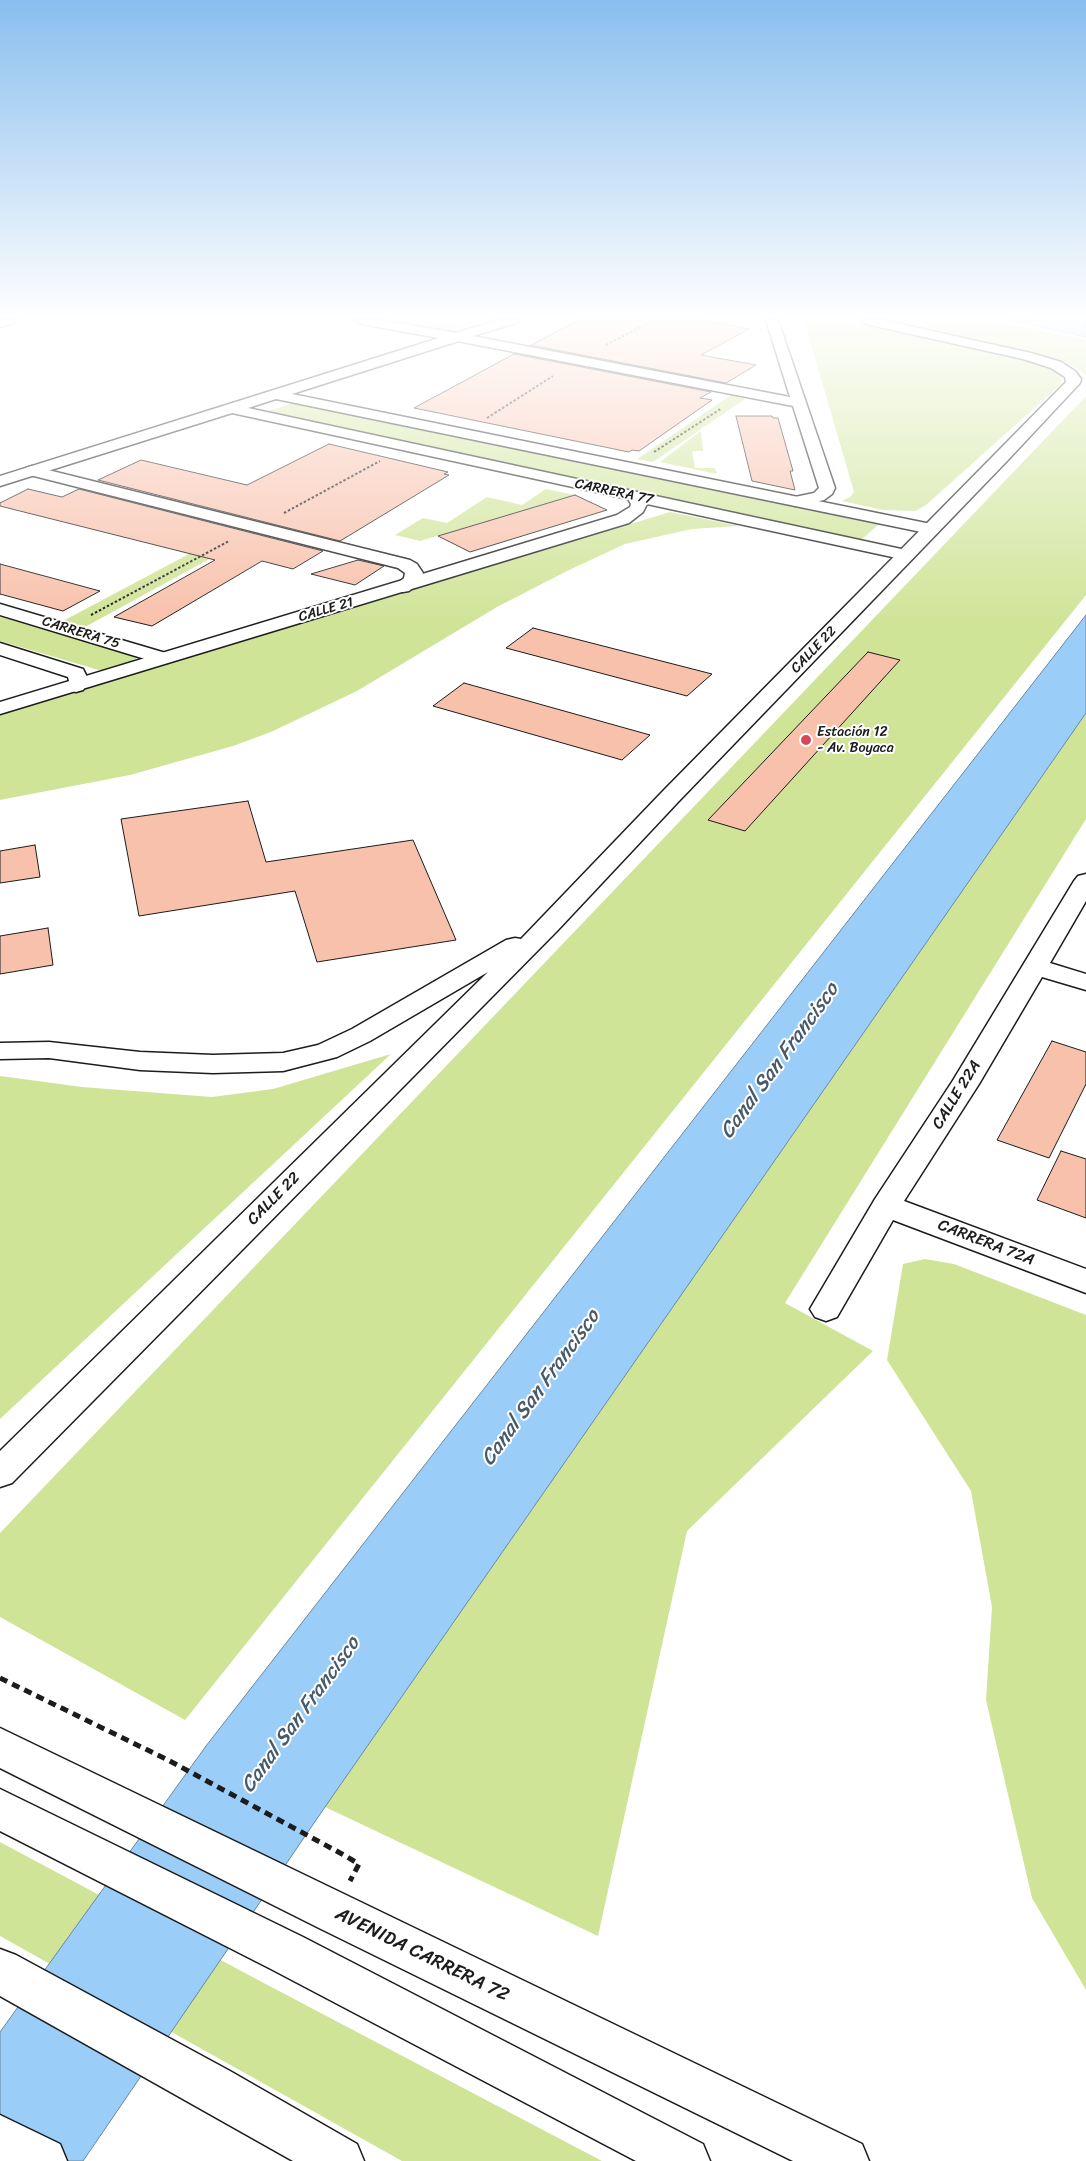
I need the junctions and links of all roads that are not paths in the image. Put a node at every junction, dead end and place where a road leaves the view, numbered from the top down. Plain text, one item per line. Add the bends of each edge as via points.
1 (195, 421) edge
2 (287, 421) edge
3 (405, 421) edge
4 (806, 421) edge
5 (1036, 421) edge
6 (32, 471) junction
7 (0, 481) edge
8 (635, 497) junction
9 (796, 501) junction
10 (932, 529) junction
11 (906, 554) junction
12 (404, 587) junction
13 (0, 609) edge
14 (0, 649) edge
15 (162, 658) junction
16 (76, 686) junction
17 (0, 708) edge
18 (1086, 881) edge
19 (1078, 912) edge
20 (548, 926) junction
21 (1034, 966) junction
22 (1086, 982) edge
23 (0, 1051) edge
24 (886, 1206) junction
25 (1086, 1281) edge
26 (826, 1309) dead end
27 (0, 1473) edge
28 (0, 1747) edge
29 (0, 1808) edge
30 (9, 1976) edge
31 (0, 2138) edge
32 (302, 2147) edge
33 (43, 2161) edge
34 (340, 2161) edge
35 (686, 2161) edge
36 (845, 2161) edge

1 - 6 main road
2 - 8 main road, CARRERA 77
3 - 9 main road, CARRERA 77
4 - 9 main road via 827,488 818,497
5 - 10 main road, CALLE 22
6 - 7 main road
6 - 12 main road via 404,564 412,568 414,574
8 - 11 main road, CARRERA 77
8 - 12 main road, CALLE 21 via 639,504 637,510 623,518
9 - 10 main road, CARRERA 77
10 - 11 main road, CALLE 22
11 - 20 main road, CALLE 22
12 - 15 main road, CALLE 21
13 - 15 main road, CARRERA 75
14 - 16 main road via 76,673 79,681
15 - 16 main road, CALLE 21
16 - 17 main road, CALLE 21
18 - 19 main road, CALLE 22A
19 - 21 main road, CALLE 22A
20 - 23 main road, CALLE 22 via 361,1035 327,1051 283,1062 213,1064 140,1061 49,1050
20 - 27 main road, CALLE 22
21 - 22 main road
21 - 24 main road, CALLE 22A
24 - 25 main road, CARRERA 72A
24 - 26 main road, CALLE 22A
28 - 36 main road, AVENIDA CARRERA 72
29 - 35 main road
30 - 32 main road via 213,2088
31 - 33 main road
32 - 34 main road

